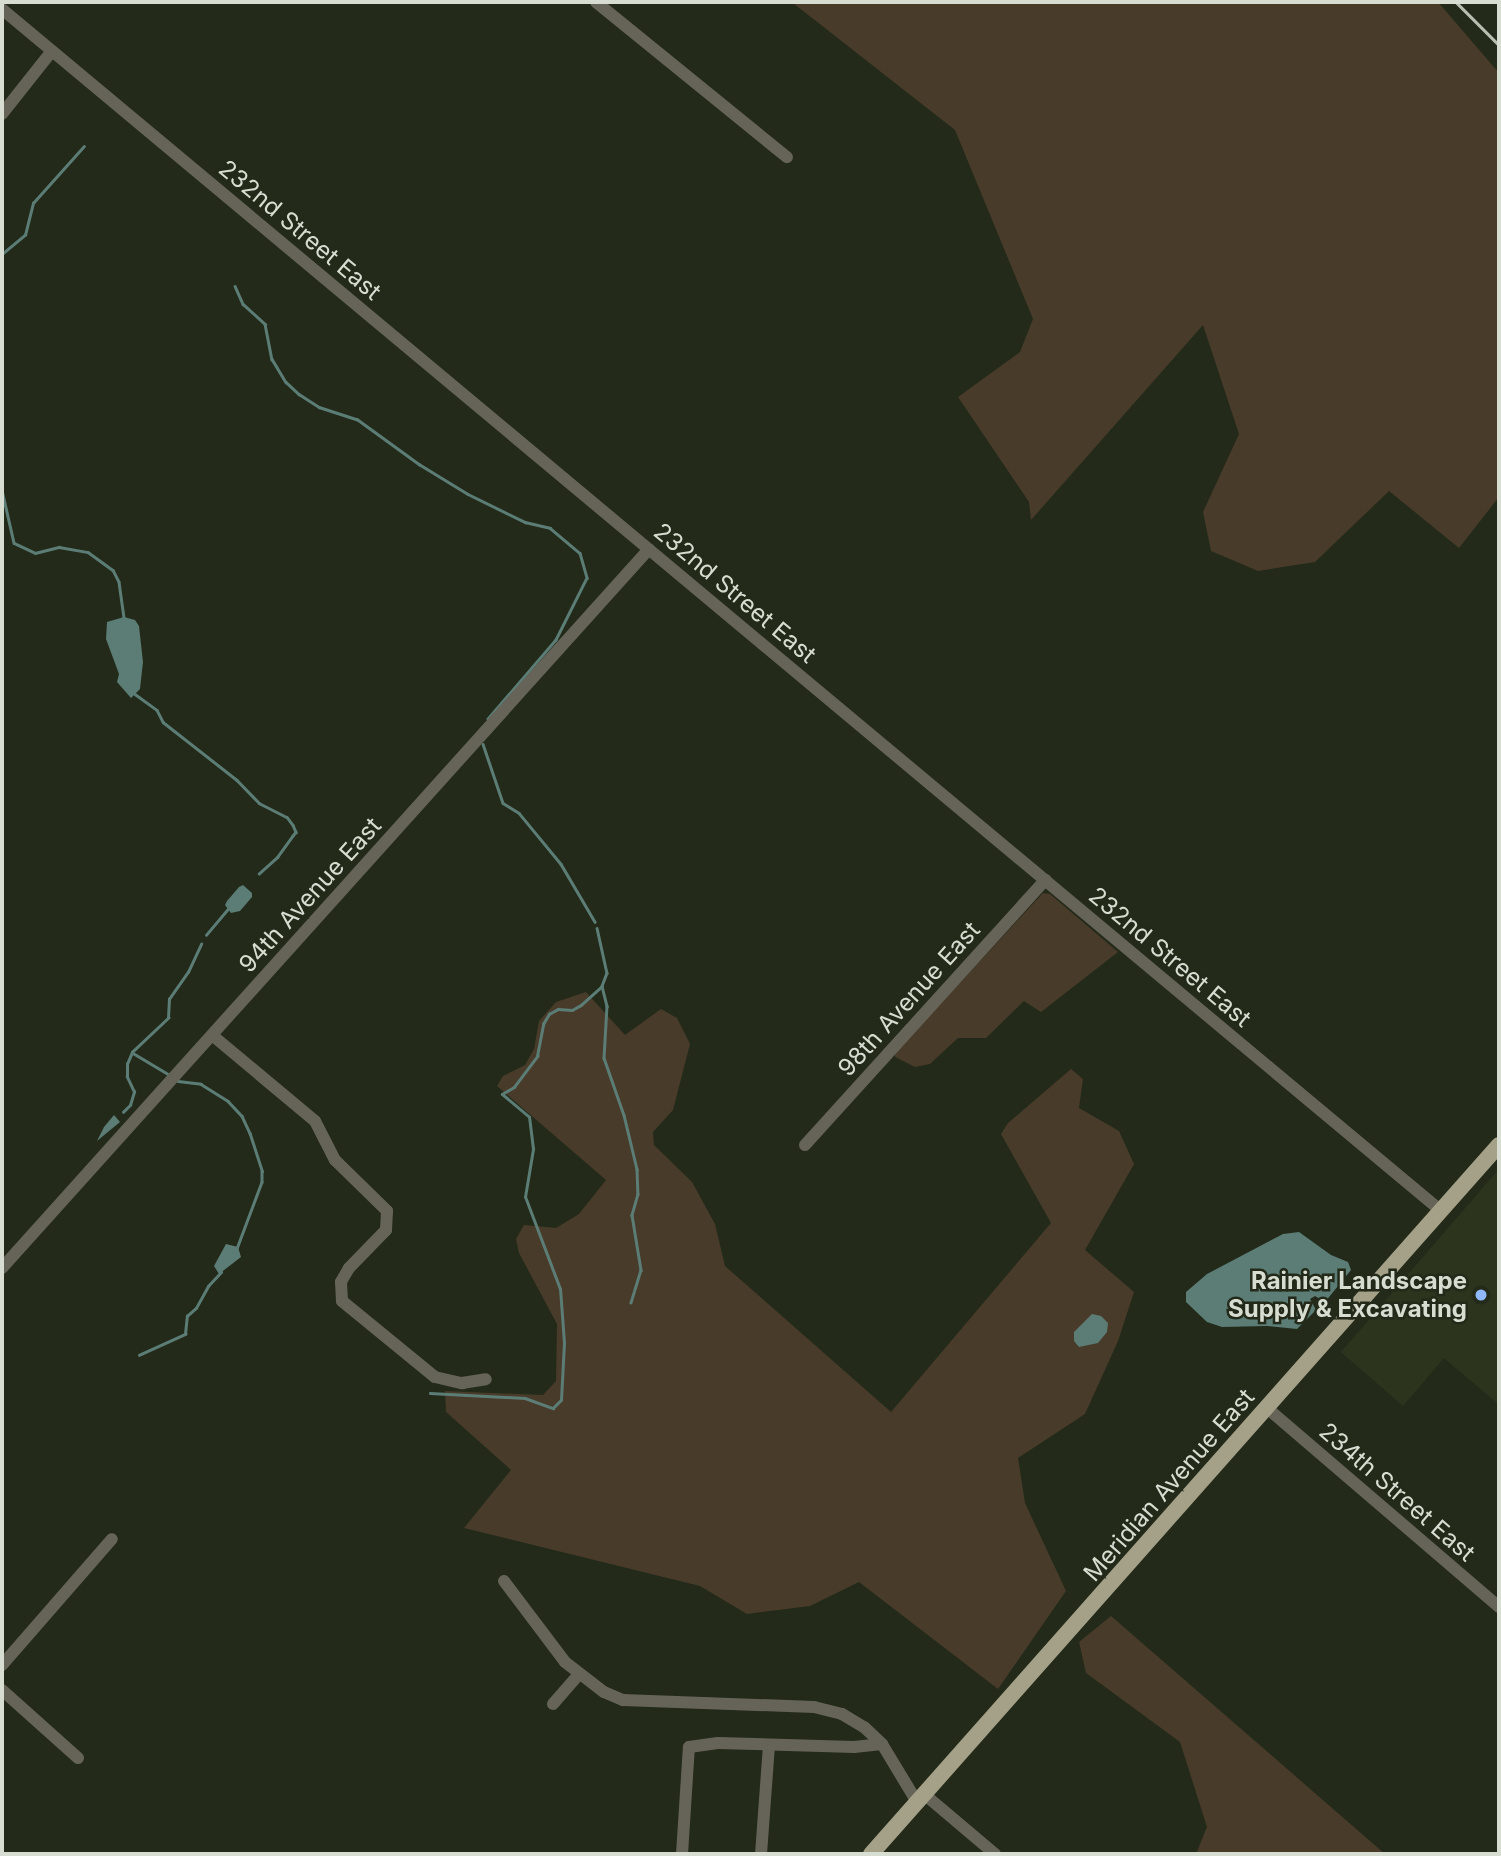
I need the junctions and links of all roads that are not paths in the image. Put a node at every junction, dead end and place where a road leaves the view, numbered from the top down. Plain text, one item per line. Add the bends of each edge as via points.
1 (596, 2) edge
2 (2, 9) edge
3 (52, 51) junction
4 (3, 111) edge
5 (787, 158) dead end
6 (649, 549) junction
7 (1045, 880) junction
8 (212, 1035) junction
9 (805, 1145) dead end
10 (1499, 1145) edge
11 (1441, 1211) junction
12 (2, 1268) edge
13 (486, 1379) dead end
14 (1267, 1408) junction
15 (112, 1539) dead end
16 (504, 1581) dead end
17 (1499, 1607) edge
18 (2, 1665) edge
19 (579, 1675) junction
20 (2, 1690) edge
21 (553, 1704) dead end
22 (882, 1744) junction
23 (769, 1745) junction
24 (78, 1758) dead end
25 (921, 1798) junction
26 (682, 1854) edge
27 (761, 1854) edge
28 (871, 1854) edge
29 (995, 1854) edge

1 - 5 street
2 - 3 street, 232nd Street East
3 - 4 street
3 - 6 street, 232nd Street East
6 - 7 street, 232nd Street East
6 - 8 street, 94th Avenue East
7 - 9 street, 98th Avenue East
7 - 11 street, 232nd Street East
8 - 12 street, 94th Avenue East
8 - 13 street via 315,1121 335,1160 388,1214 386,1230 345,1275 340,1294 352,1311 435,1377 461,1383
10 - 11 main road, Meridian Avenue East
11 - 14 main road, Meridian Avenue East
14 - 17 street, 234th Street East
14 - 25 main road, Meridian Avenue East
15 - 18 street
16 - 19 street
19 - 21 street
19 - 22 street via 623,1700 829,1710 855,1721
20 - 24 street
22 - 23 street
22 - 25 street
23 - 26 street via 689,1747
23 - 27 street
25 - 28 main road, Meridian Avenue East
25 - 29 street

